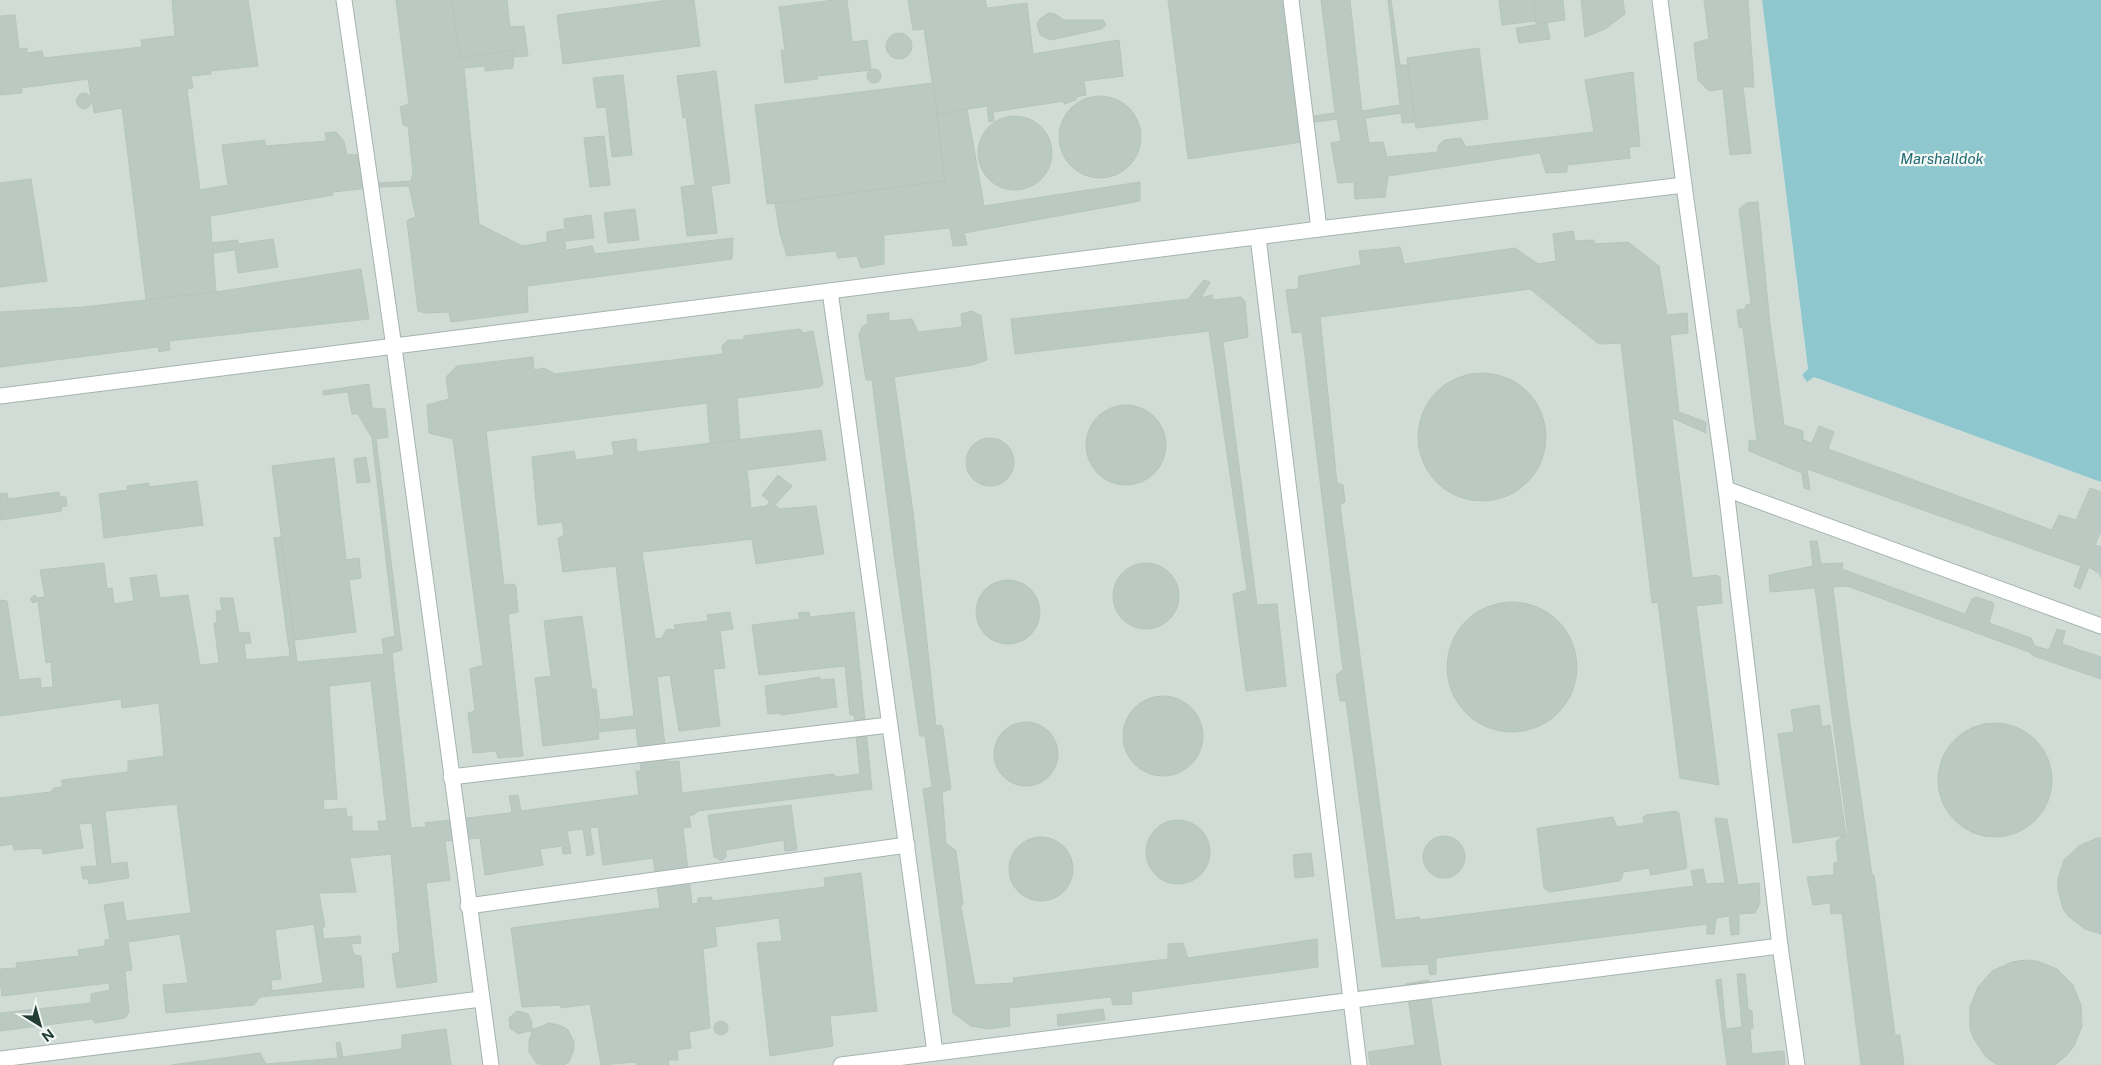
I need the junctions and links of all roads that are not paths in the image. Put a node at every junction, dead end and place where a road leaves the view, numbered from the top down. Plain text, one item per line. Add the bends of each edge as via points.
1 (344, 0) edge
2 (1291, 0) edge
3 (1660, 0) edge
4 (1684, 185) junction
5 (1319, 229) junction
6 (1258, 237) junction
7 (830, 291) junction
8 (394, 348) junction
9 (0, 396) edge
10 (1726, 489) junction
11 (2101, 626) edge
12 (889, 725) junction
13 (451, 777) junction
14 (907, 845) junction
15 (468, 906) junction
16 (1780, 946) junction
17 (481, 1000) junction
18 (1352, 1000) junction
19 (935, 1052) junction
20 (0, 1059) edge
21 (491, 1065) edge
22 (841, 1065) edge
23 (1359, 1065) edge
24 (1797, 1065) edge

1 - 8 lane
2 - 5 lane
3 - 4 lane
4 - 5 lane
4 - 10 lane
5 - 6 lane
6 - 7 lane
6 - 18 lane
7 - 8 lane
7 - 12 lane
8 - 9 lane
8 - 13 lane
10 - 11 lane
10 - 16 lane
12 - 13 lane
12 - 14 lane
13 - 15 lane
14 - 15 lane
14 - 19 lane
15 - 17 lane
16 - 18 lane
16 - 24 lane
17 - 20 lane
17 - 21 lane
18 - 19 lane
18 - 23 lane
19 - 22 lane

